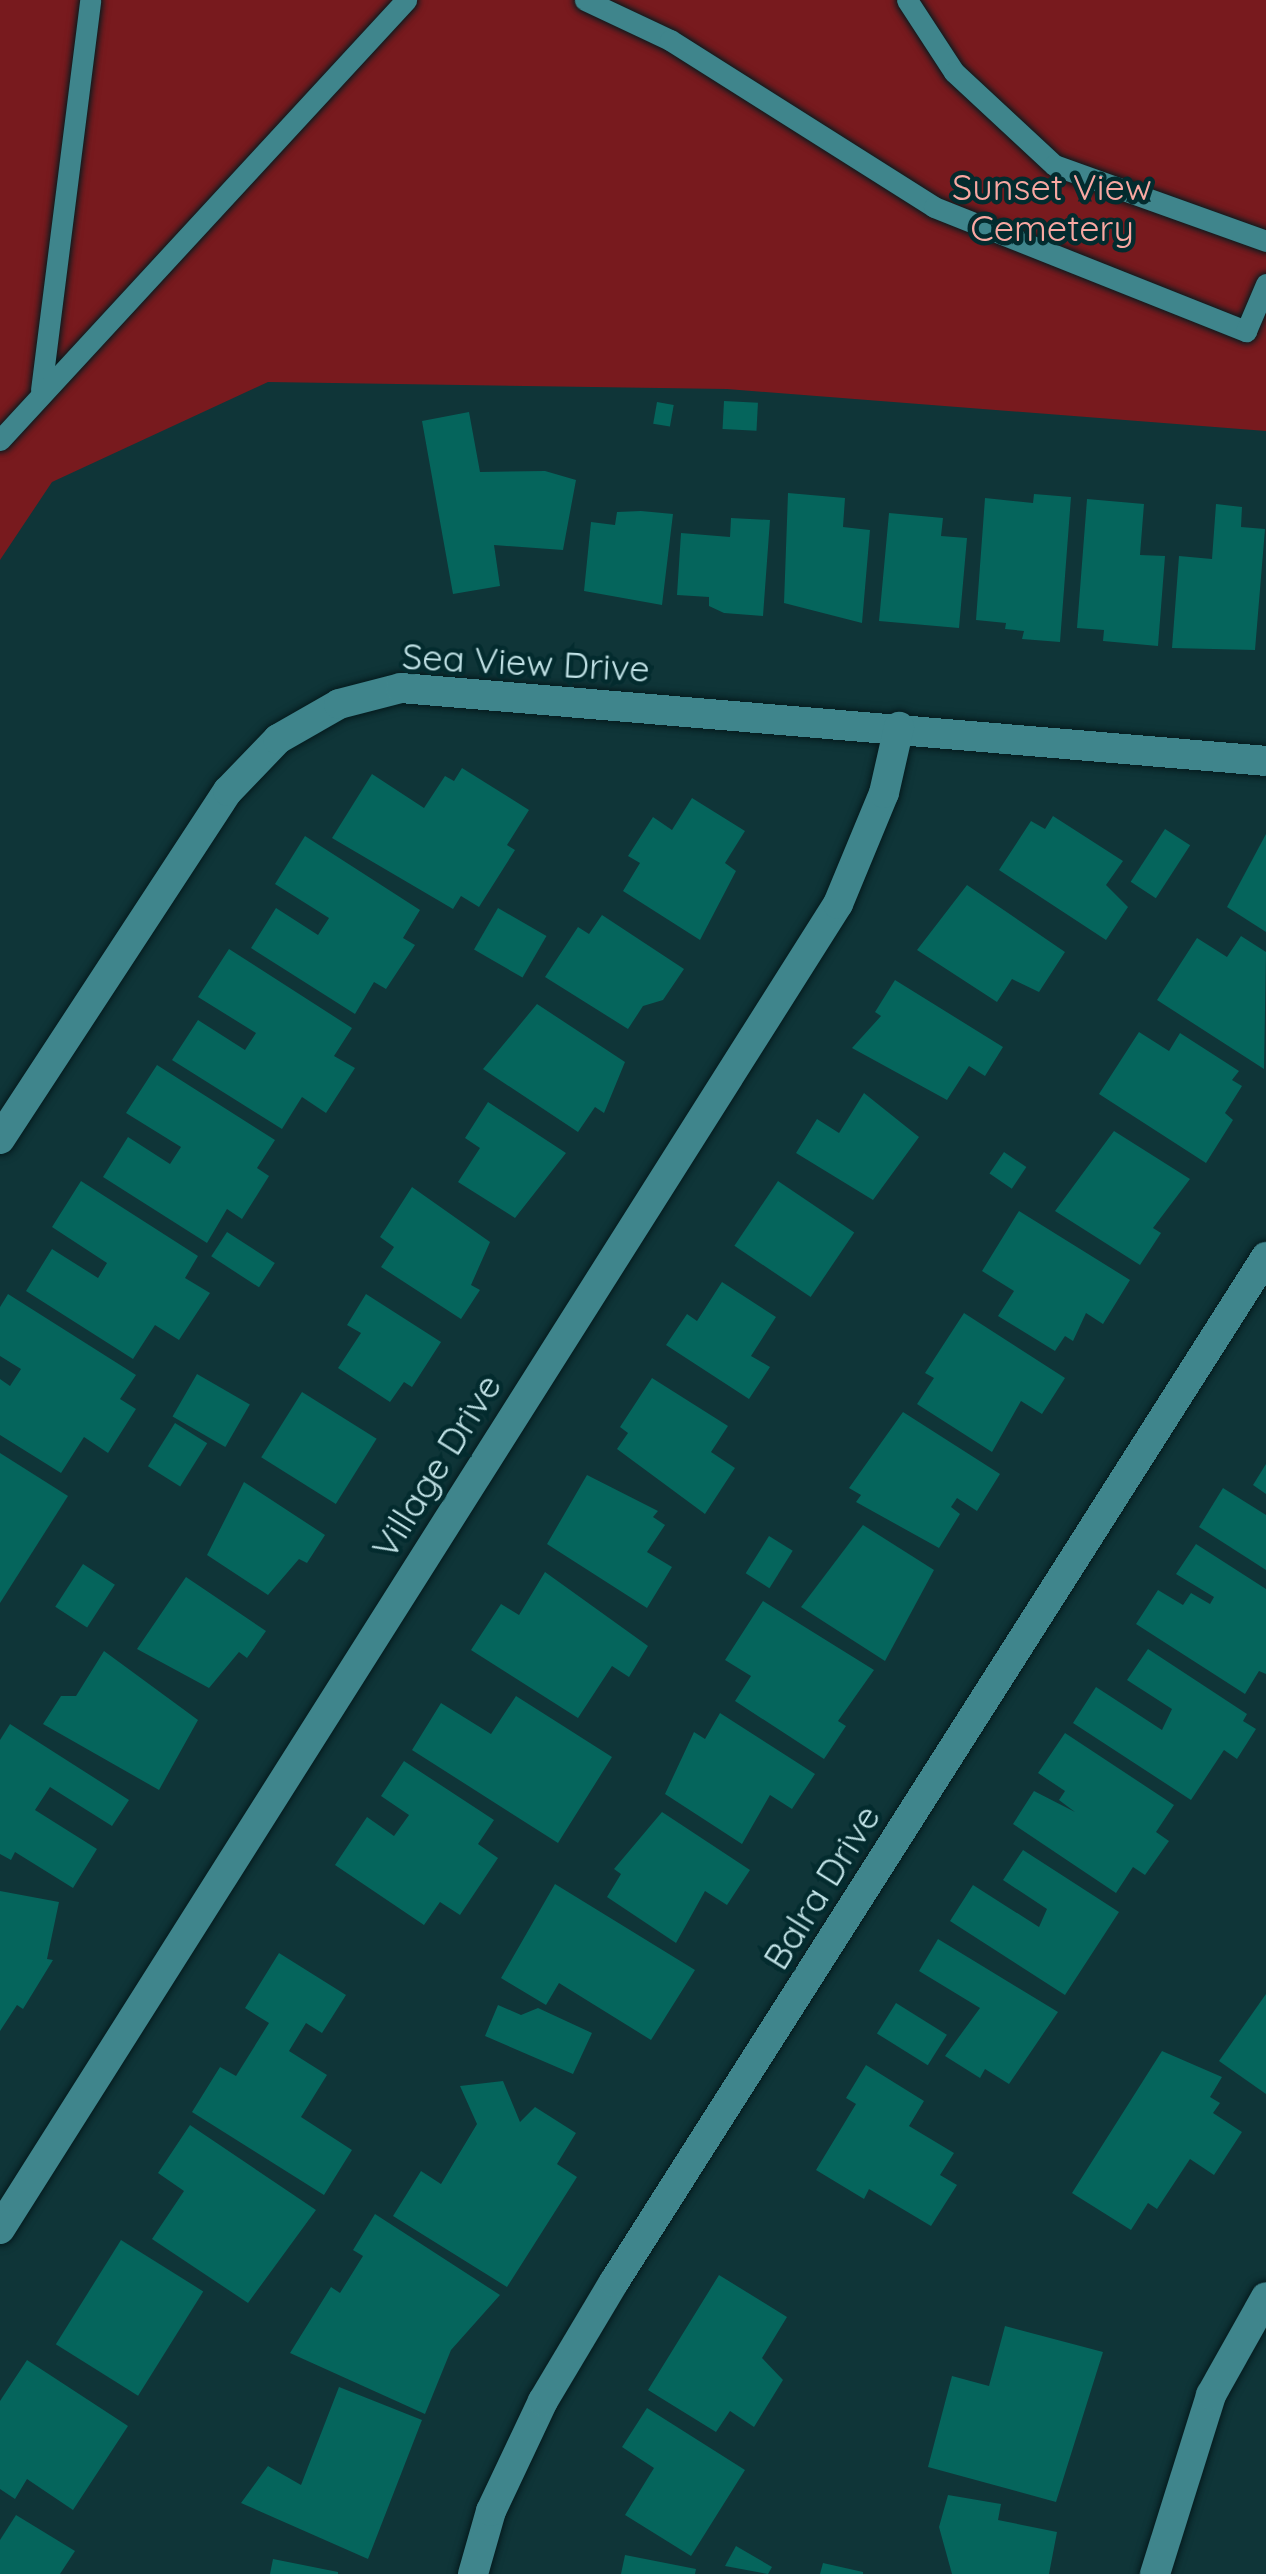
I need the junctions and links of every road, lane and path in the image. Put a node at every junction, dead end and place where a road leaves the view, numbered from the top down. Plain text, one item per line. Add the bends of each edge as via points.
1 (90, 0) edge
2 (406, 0) edge
3 (585, 0) edge
4 (907, 0) edge
5 (1266, 241) edge
6 (1266, 284) edge
7 (1256, 332) edge
8 (40, 391) junction
9 (0, 440) edge
10 (899, 727) junction
11 (1266, 760) edge
12 (0, 1139) edge
13 (1266, 1258) edge
14 (0, 2229) edge
15 (1266, 2297) edge
16 (472, 2574) edge
17 (1155, 2574) edge

1 - 8 lane
2 - 8 lane
3 - 7 lane via 670,40 934,206
4 - 5 lane via 954,72 1054,165
6 - 7 lane
8 - 9 lane
10 - 11 street, Sea View Drive
10 - 12 street, Sea View Drive via 401,688 339,704 278,740 228,790
10 - 14 street, Village Drive via 884,793 838,904
13 - 16 street, Balra Drive via 614,2282 543,2401 490,2511
15 - 17 street via 1211,2395

